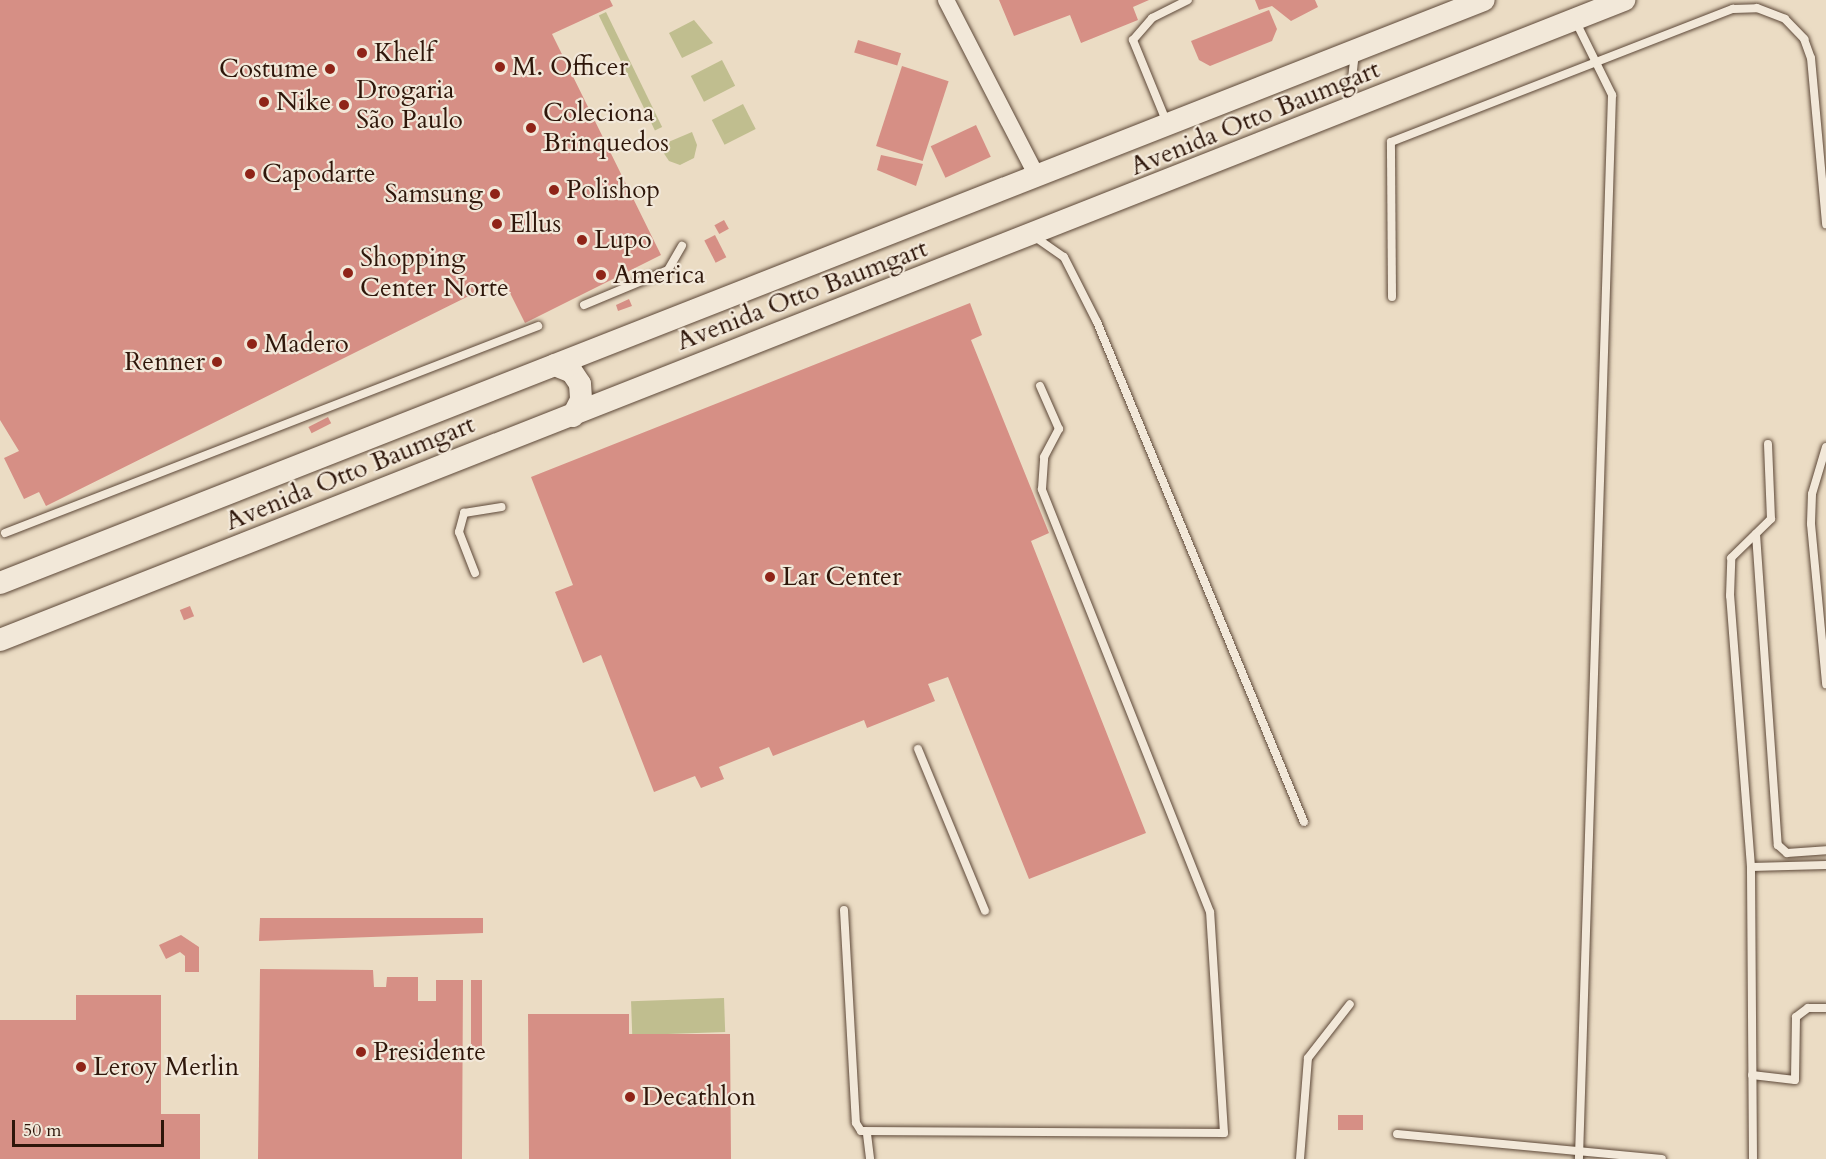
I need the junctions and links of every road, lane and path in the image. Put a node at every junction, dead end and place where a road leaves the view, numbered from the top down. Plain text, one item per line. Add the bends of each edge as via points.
1 (946, 0) edge
2 (1188, 0) edge
3 (1484, 0) edge
4 (1624, 0) edge
5 (1589, 10) edge
6 (1355, 52) junction
7 (1596, 62) junction
8 (1348, 112) junction
9 (1167, 123) junction
10 (1036, 174) junction
11 (1826, 224) edge
12 (1031, 236) junction
13 (682, 246) dead end
14 (1392, 297) dead end
15 (584, 305) dead end
16 (538, 326) dead end
17 (595, 350) junction
18 (555, 365) junction
19 (1040, 386) dead end
20 (614, 399) junction
21 (573, 416) junction
22 (1768, 444) dead end
23 (1826, 448) edge
24 (502, 507) dead end
25 (5, 533) dead end
26 (1755, 534) junction
27 (475, 573) dead end
28 (0, 583) edge
29 (0, 640) edge
30 (1826, 684) edge
31 (918, 749) dead end
32 (1304, 822) dead end
33 (1826, 850) edge
34 (1826, 865) edge
35 (1751, 867) junction
36 (844, 910) dead end
37 (985, 911) dead end
38 (1350, 1004) dead end
39 (1826, 1008) edge
40 (1752, 1076) junction
41 (867, 1134) junction
42 (1396, 1134) dead end
43 (1579, 1155) edge
44 (870, 1159) edge
45 (1300, 1159) edge
46 (1662, 1159) edge
47 (1753, 1159) edge

1 - 10 street
2 - 9 lane via 1152,18 1133,40
3 - 6 main road, Avenida Otto Baumgart
4 - 5 main road, Avenida Otto Baumgart
5 - 7 lane
5 - 8 main road, Avenida Otto Baumgart
6 - 8 lane
6 - 9 main road, Avenida Otto Baumgart
7 - 11 lane via 1733,9 1757,8 1785,19 1804,39 1810,58
7 - 14 lane via 1391,142
7 - 43 lane via 1612,95
8 - 12 main road, Avenida Otto Baumgart
9 - 10 main road, Avenida Otto Baumgart
10 - 17 main road, Avenida Otto Baumgart
12 - 20 main road, Avenida Otto Baumgart
12 - 32 lane via 1064,257 1097,322
13 - 15 lane via 668,270
16 - 25 lane
17 - 18 main road, Avenida Otto Baumgart
17 - 20 main road via 590,380 600,394
18 - 21 main road via 572,372 580,384 581,400
18 - 28 main road, Avenida Otto Baumgart
19 - 41 lane via 1059,429 1044,457 1042,489 1210,912 1224,1133
20 - 21 main road, Avenida Otto Baumgart
21 - 29 main road, Avenida Otto Baumgart
22 - 26 lane via 1771,519
23 - 30 lane via 1812,494 1811,524
24 - 27 lane via 464,513 459,532
26 - 33 lane via 1782,851
26 - 35 lane via 1731,558 1730,596
31 - 37 lane
34 - 35 lane
35 - 40 lane
36 - 41 lane via 856,1123
38 - 45 lane via 1308,1058
39 - 40 lane via 1808,1008 1796,1017 1795,1080
40 - 47 lane
41 - 44 lane
42 - 43 lane
43 - 46 lane

